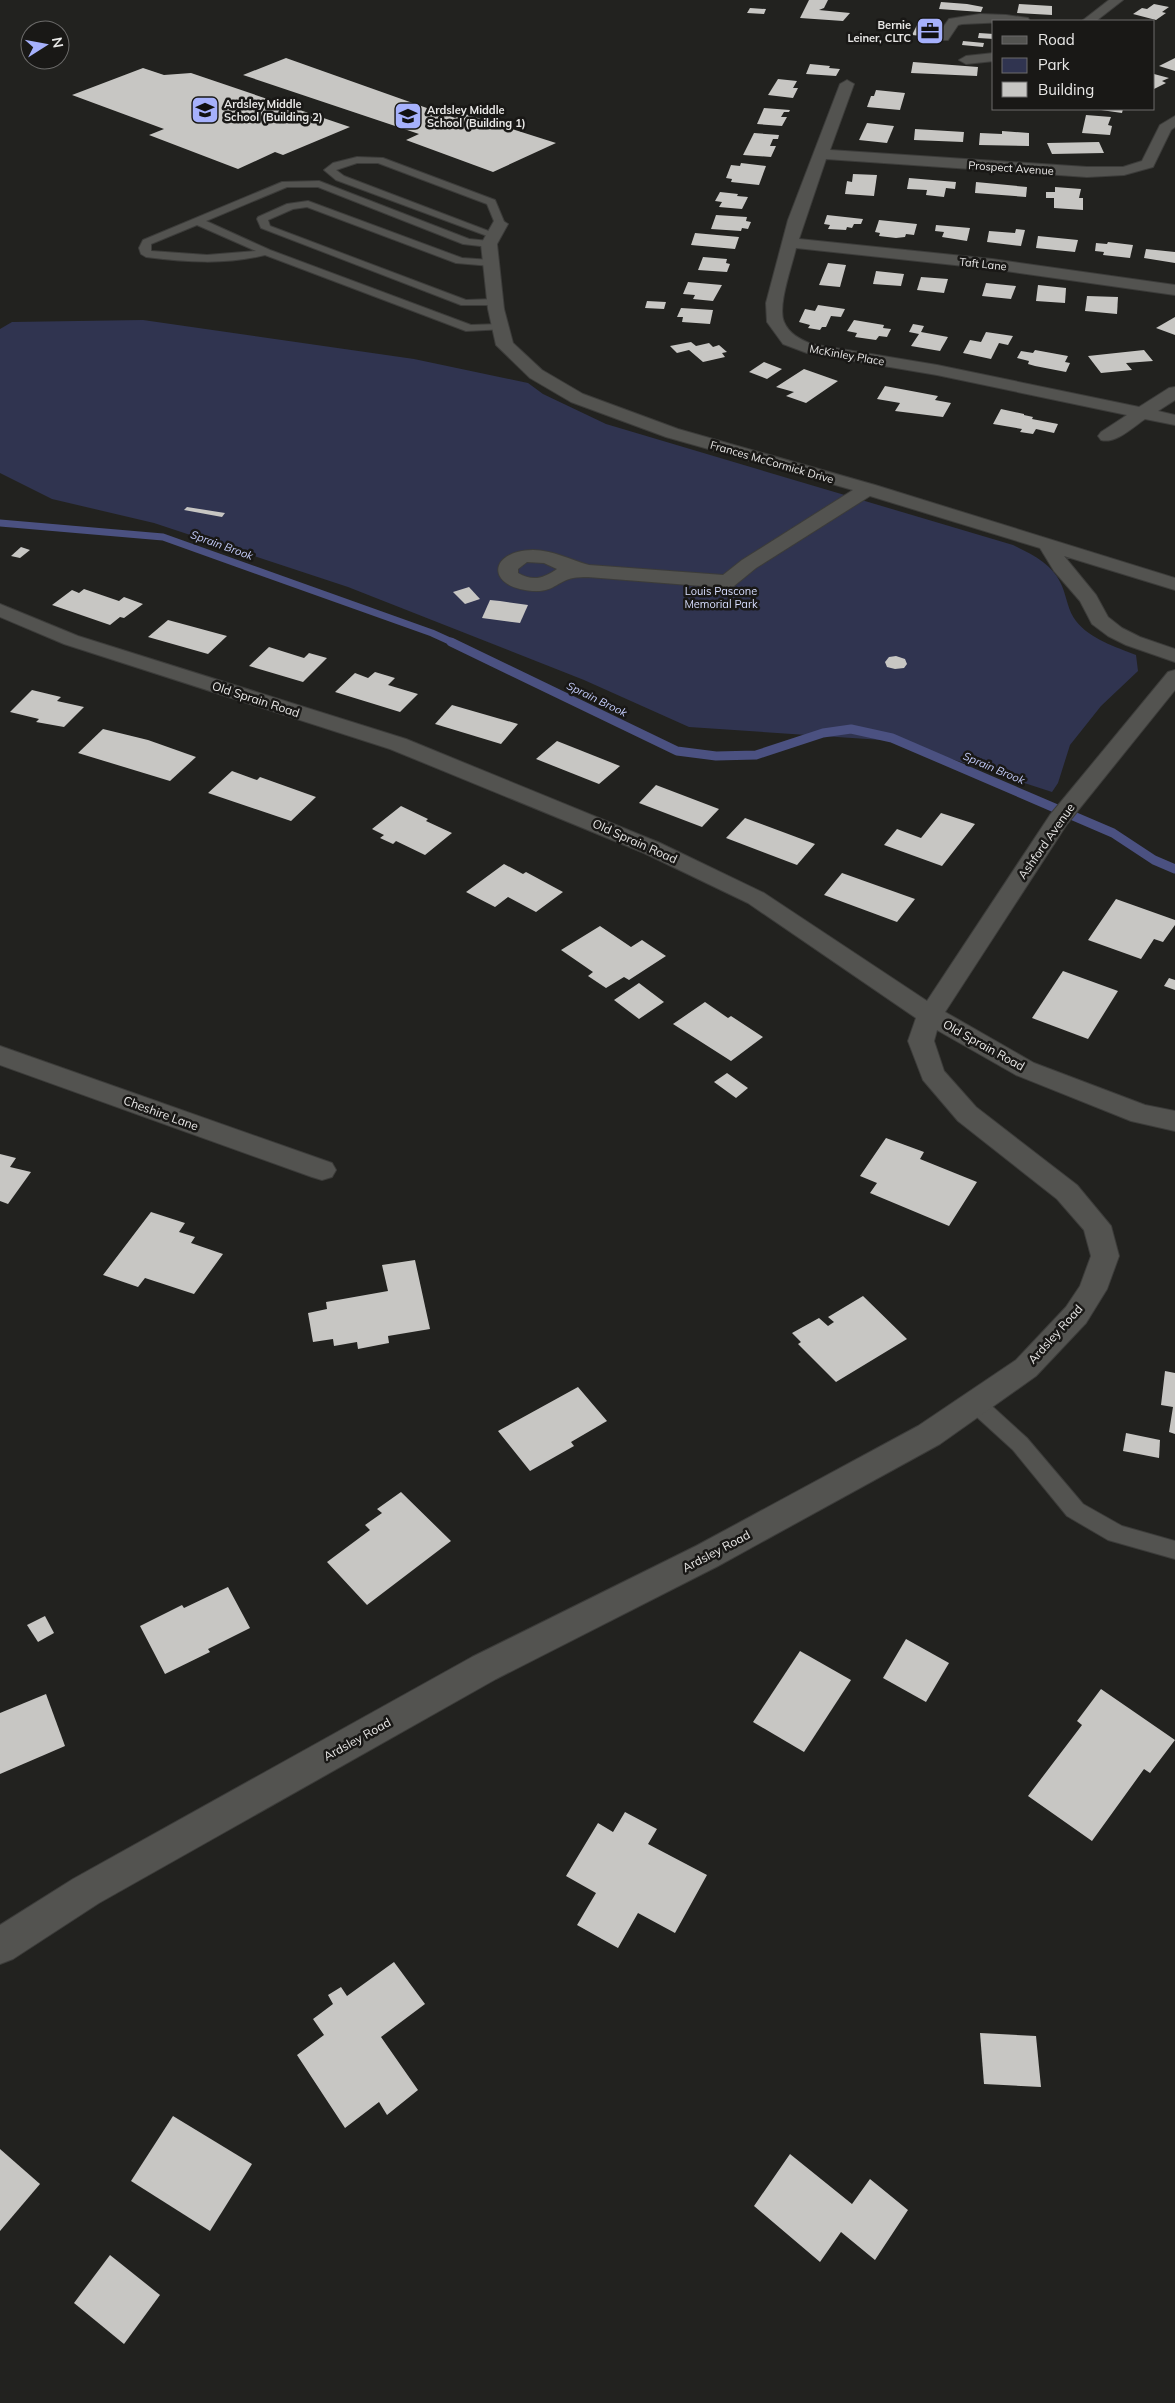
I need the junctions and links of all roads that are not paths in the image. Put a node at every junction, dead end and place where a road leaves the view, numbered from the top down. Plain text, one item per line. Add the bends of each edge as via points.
1 (1117, 0) edge
2 (1017, 20) edge
3 (1089, 20) edge
4 (943, 37) dead end
5 (992, 57) edge
6 (966, 60) dead end
7 (847, 84) dead end
8 (1175, 120) edge
9 (820, 154) junction
10 (249, 200) junction
11 (279, 212) junction
12 (197, 221) junction
13 (494, 234) junction
14 (791, 244) junction
15 (266, 252) junction
16 (491, 263) junction
17 (1175, 290) edge
18 (495, 302) junction
19 (501, 327) junction
20 (1175, 392) edge
21 (1141, 413) junction
22 (1175, 420) edge
23 (1107, 436) dead end
24 (868, 488) junction
25 (1047, 544) junction
26 (588, 571) dead end
27 (1132, 571) junction
28 (1175, 584) edge
29 (1100, 589) junction
30 (0, 610) edge
31 (1175, 656) edge
32 (1175, 676) edge
33 (930, 1015) junction
34 (0, 1055) edge
35 (1175, 1121) edge
36 (322, 1170) dead end
37 (975, 1403) junction
38 (1175, 1550) edge
39 (1, 1945) edge

1 - 3 street
2 - 4 street via 967,19 954,22
5 - 6 street
7 - 9 street, McKinley Place
8 - 9 street, Prospect Avenue via 1165,128 1148,164 1124,171 1045,171
9 - 14 street, McKinley Place via 796,220
10 - 11 lane
10 - 12 lane
10 - 13 lane via 286,184 319,184 467,242
11 - 16 lane via 291,206 308,204 460,261
11 - 18 lane via 262,219 266,228 465,303
12 - 15 lane
12 - 15 lane via 147,242 146,254 250,257
13 - 13 lane via 491,202 379,160 356,160 329,170 340,178
13 - 16 street, Frances McCormick Drive
14 - 17 street, Taft Lane via 1001,265
14 - 21 street, McKinley Place via 774,303 774,322 790,340 806,348 937,370
15 - 19 lane via 470,329
16 - 18 street, Frances McCormick Drive
18 - 19 street, Frances McCormick Drive
19 - 24 street, Frances McCormick Drive via 506,345 536,374 577,398 672,433
20 - 21 street
21 - 22 street, McKinley Place
21 - 23 street
24 - 25 street, Frances McCormick Drive
24 - 26 street via 727,582
25 - 27 street, Frances McCormick Drive
25 - 29 street via 1061,567
27 - 28 street, Frances McCormick Drive
27 - 29 street
29 - 31 street via 1099,620 1115,632
30 - 33 street, Old Sprain Road via 59,635 398,744 652,848 756,898
32 - 33 street, Ashford Avenue via 1058,820
33 - 35 street, Old Sprain Road via 1025,1068 1140,1114
33 - 37 street, Ardsley Road via 921,1041 932,1074 967,1114 1067,1192 1097,1226 1105,1256 1093,1289 1076,1315 1026,1368
34 - 36 street, Cheshire Lane
37 - 38 lane via 1020,1444 1075,1510 1116,1534
37 - 39 street, Ardsley Road via 929,1436 739,1539 484,1668 86,1891

